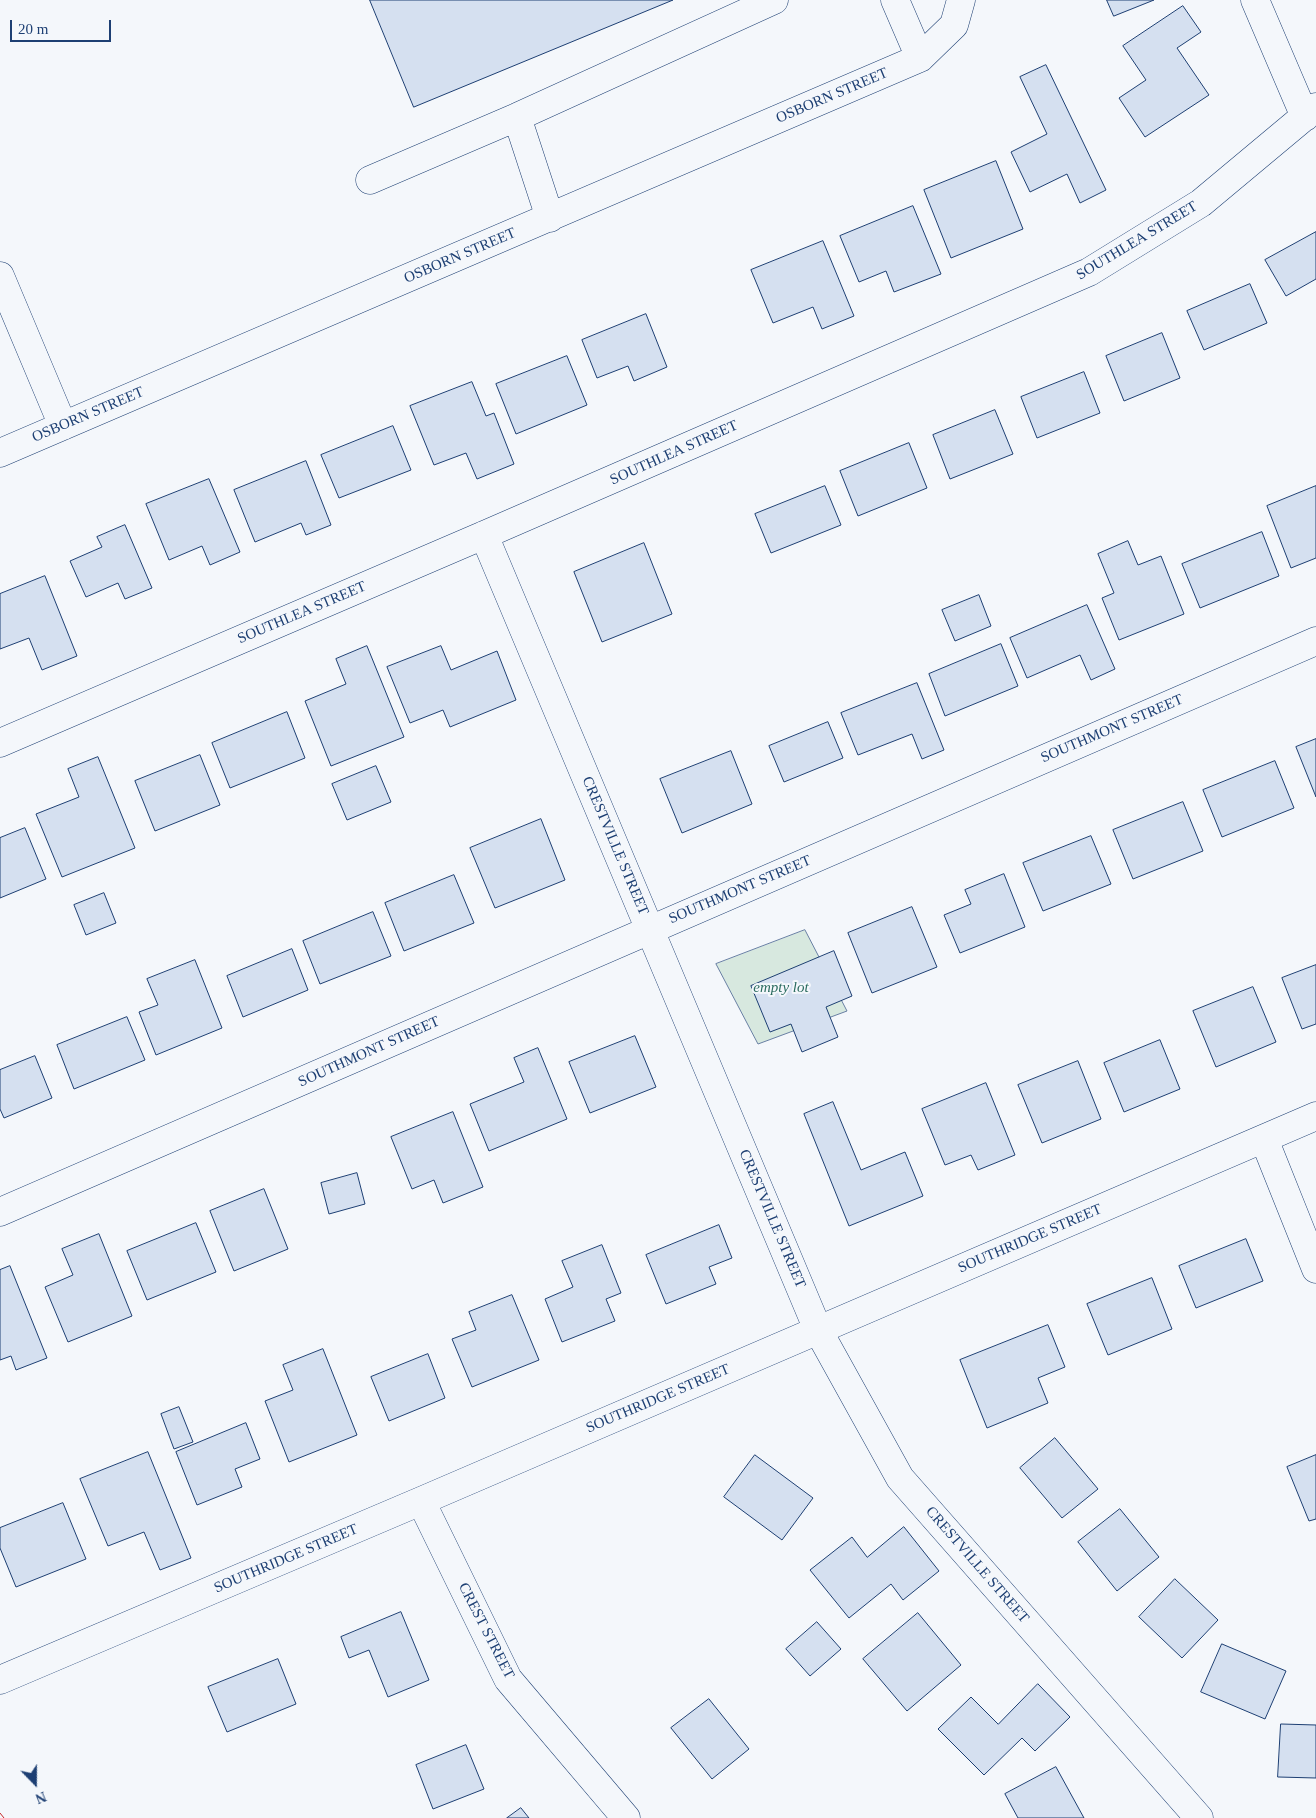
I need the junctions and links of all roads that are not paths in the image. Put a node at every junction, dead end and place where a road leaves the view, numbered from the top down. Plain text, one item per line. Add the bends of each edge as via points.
1 (774, 0) edge
2 (895, 0) edge
3 (961, 0) edge
4 (1255, 0) edge
5 (920, 58) junction
6 (1311, 112) edge
7 (517, 118) junction
8 (370, 180) dead end
9 (550, 218) junction
10 (0, 276) edge
11 (63, 426) junction
12 (0, 453) edge
13 (484, 536) junction
14 (1316, 641) edge
15 (0, 743) edge
16 (651, 929) junction
17 (1316, 1116) edge
18 (1264, 1139) junction
19 (0, 1212) edge
20 (1316, 1269) edge
21 (818, 1330) junction
22 (421, 1501) junction
23 (0, 1680) edge
24 (626, 1818) edge
25 (1200, 1818) edge

1 - 7 street
2 - 5 street
3 - 5 street via 954,25
4 - 6 street
5 - 9 street, OSBORN STREET
6 - 13 street, SOUTHLEA STREET via 1201,203 1089,272
7 - 8 street
7 - 9 street
9 - 11 street, OSBORN STREET
10 - 11 street
11 - 12 street, OSBORN STREET
13 - 15 street, SOUTHLEA STREET
13 - 16 street, CRESTVILLE STREET
14 - 16 street, SOUTHMONT STREET
16 - 19 street, SOUTHMONT STREET
16 - 21 street, CRESTVILLE STREET
17 - 18 street, SOUTHRIDGE STREET
18 - 20 street
18 - 21 street, SOUTHRIDGE STREET
21 - 22 street, SOUTHRIDGE STREET
21 - 25 street, CRESTVILLE STREET via 900,1478
22 - 23 street, SOUTHRIDGE STREET
22 - 24 street, CREST STREET via 508,1679

